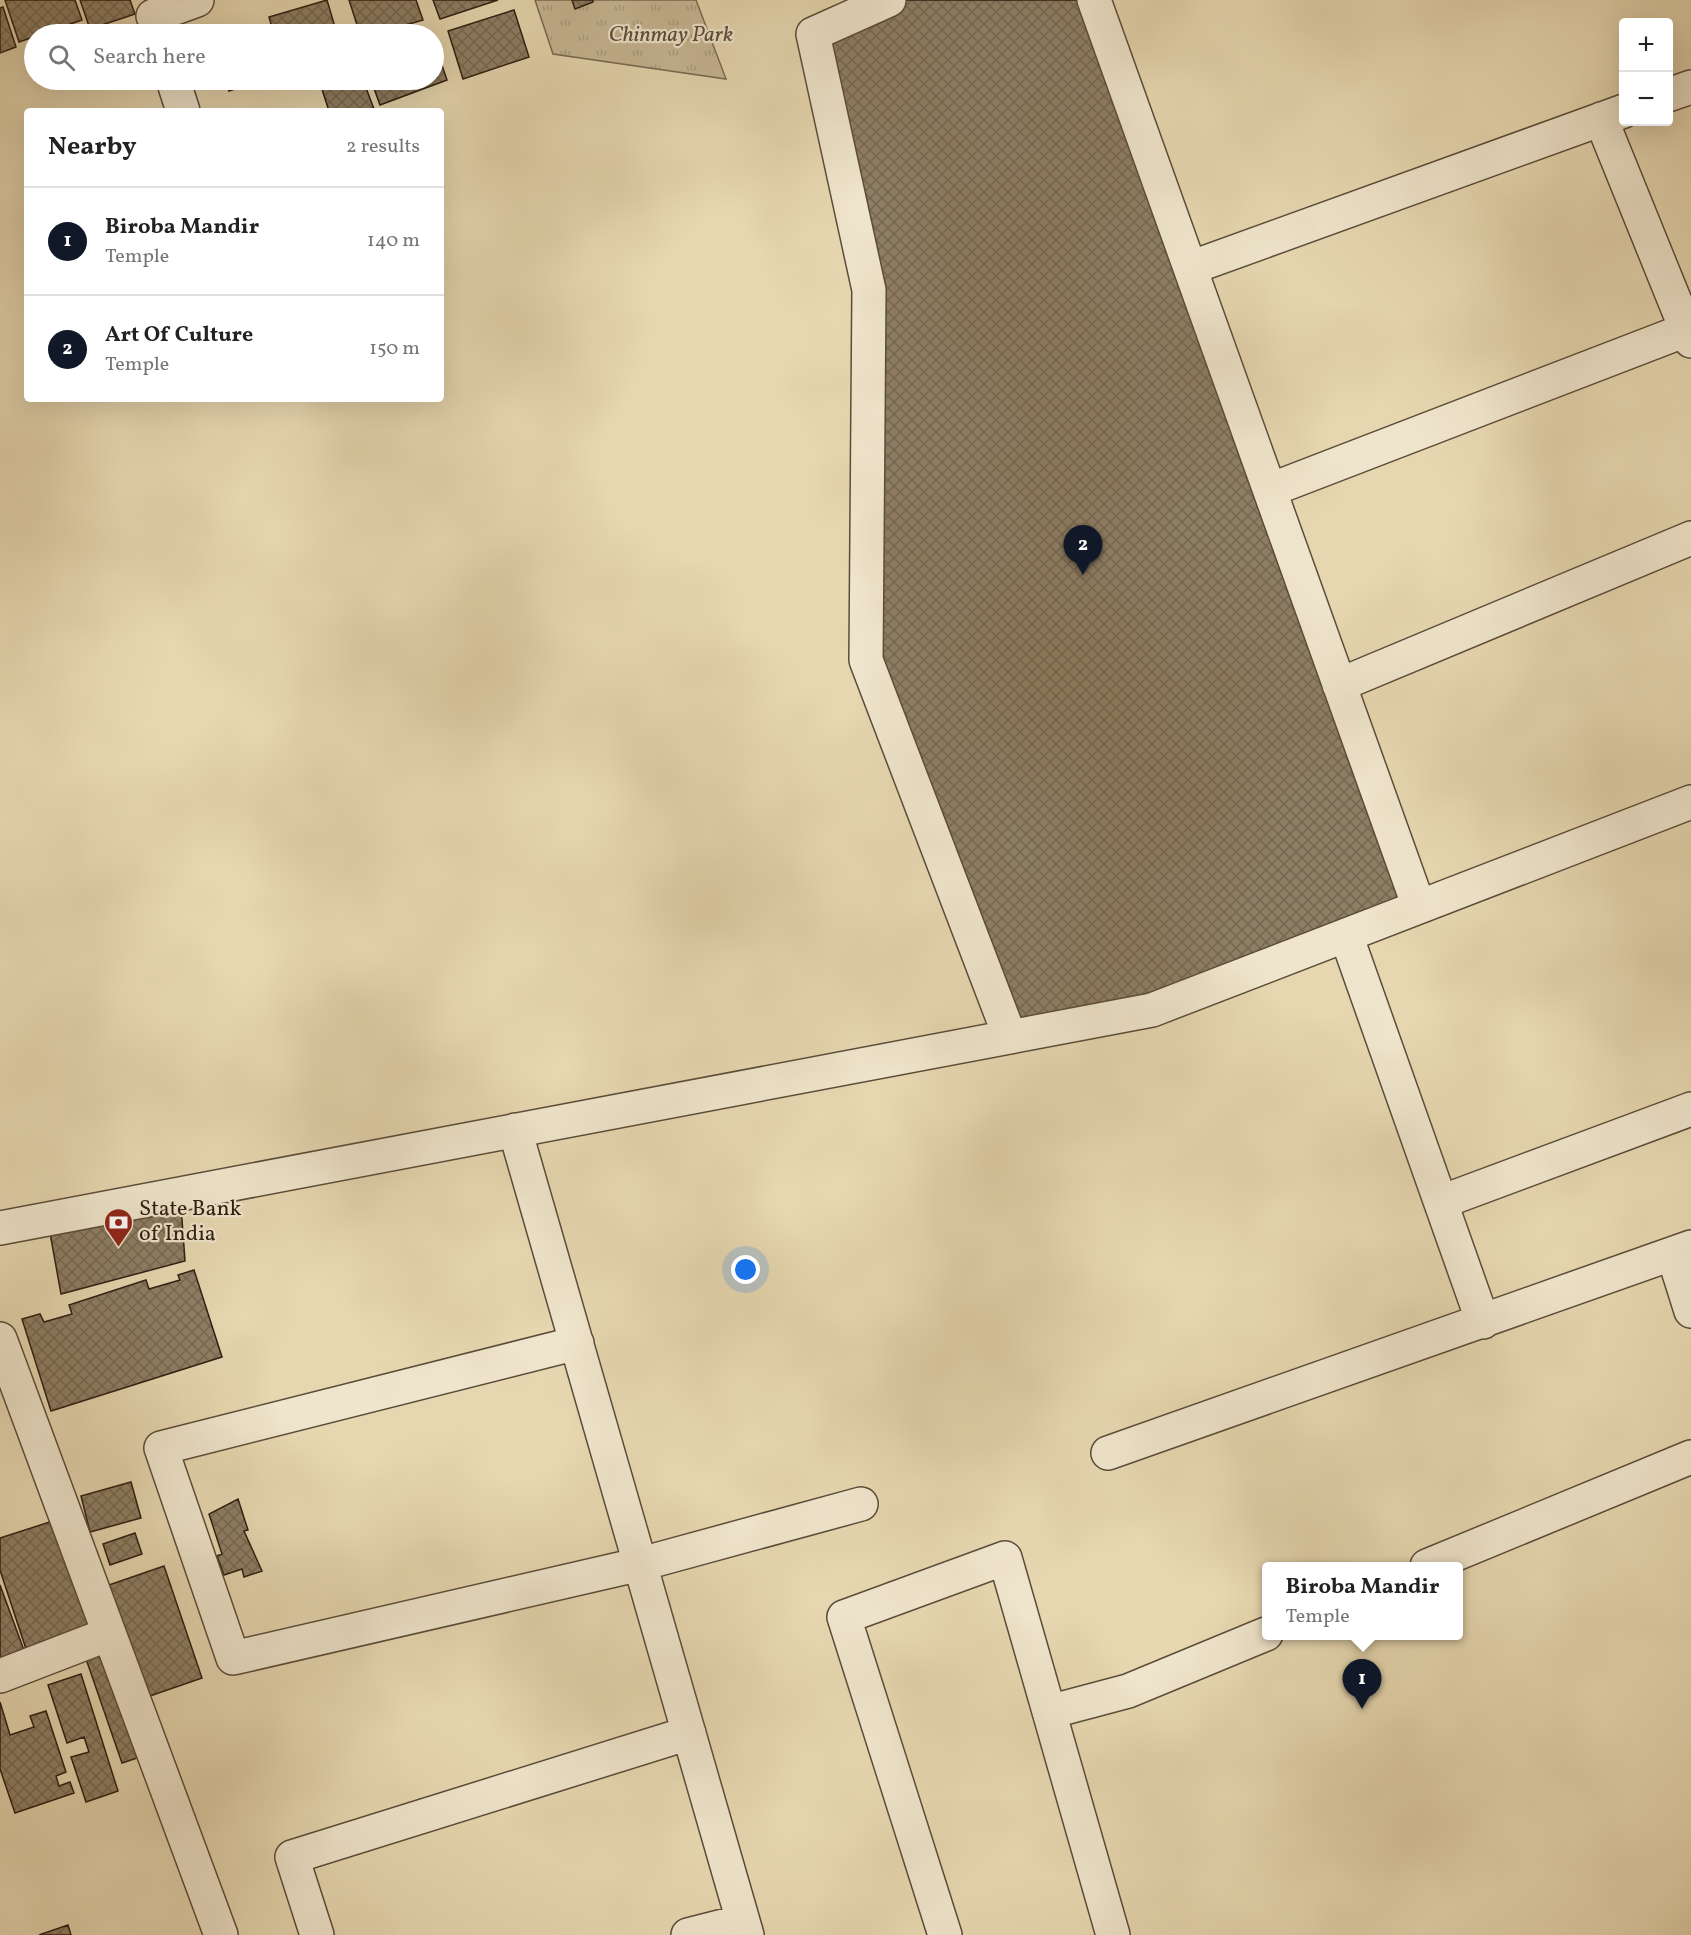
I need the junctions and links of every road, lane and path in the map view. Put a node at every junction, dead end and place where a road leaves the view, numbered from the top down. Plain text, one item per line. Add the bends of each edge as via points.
1 (197, 0) edge
2 (889, 0) edge
3 (1094, 0) edge
4 (153, 17) edge
5 (1691, 87) edge
6 (176, 90) edge
7 (1673, 93) edge
8 (182, 108) edge
9 (1612, 115) edge
10 (1190, 268) junction
11 (1690, 333) edge
12 (1270, 490) junction
13 (1691, 538) edge
14 (1340, 685) junction
15 (1691, 802) edge
16 (1419, 907) junction
17 (1346, 935) junction
18 (1010, 1037) junction
19 (1691, 1109) edge
20 (515, 1130) junction
21 (1441, 1202) junction
22 (0, 1228) edge
23 (1682, 1251) edge
24 (1691, 1311) edge
25 (1483, 1322) junction
26 (0, 1339) edge
27 (577, 1343) junction
28 (9, 1392) edge
29 (1108, 1454) dead end
30 (1691, 1457) edge
31 (861, 1504) dead end
32 (1437, 1562) edge
33 (641, 1564) junction
34 (109, 1634) junction
35 (1262, 1636) edge
36 (0, 1676) edge
37 (1049, 1712) junction
38 (689, 1733) junction
39 (745, 1928) edge
40 (221, 1935) edge
41 (317, 1935) edge
42 (688, 1935) edge
43 (945, 1935) edge
44 (1113, 1935) edge

1 - 4 street
2 - 18 street via 813,34 869,290 866,660
3 - 10 street
5 - 7 street
6 - 8 street
9 - 10 street
9 - 11 street
10 - 12 street
11 - 12 street
12 - 14 street
13 - 14 street
14 - 16 street
15 - 16 street
16 - 17 street
17 - 18 street via 1152,1010
17 - 21 street
18 - 20 street
19 - 21 street
20 - 22 street
20 - 27 street
21 - 25 street
23 - 24 street
23 - 25 street
25 - 29 street
26 - 28 street
27 - 33 street
27 - 33 street via 161,1448 233,1658
28 - 34 street
30 - 32 street
31 - 33 street
33 - 38 street
34 - 36 street
34 - 40 street
35 - 37 street via 1128,1691
37 - 43 street via 1005,1558 844,1617
37 - 44 street
38 - 39 street
38 - 41 street via 292,1857
39 - 42 street

